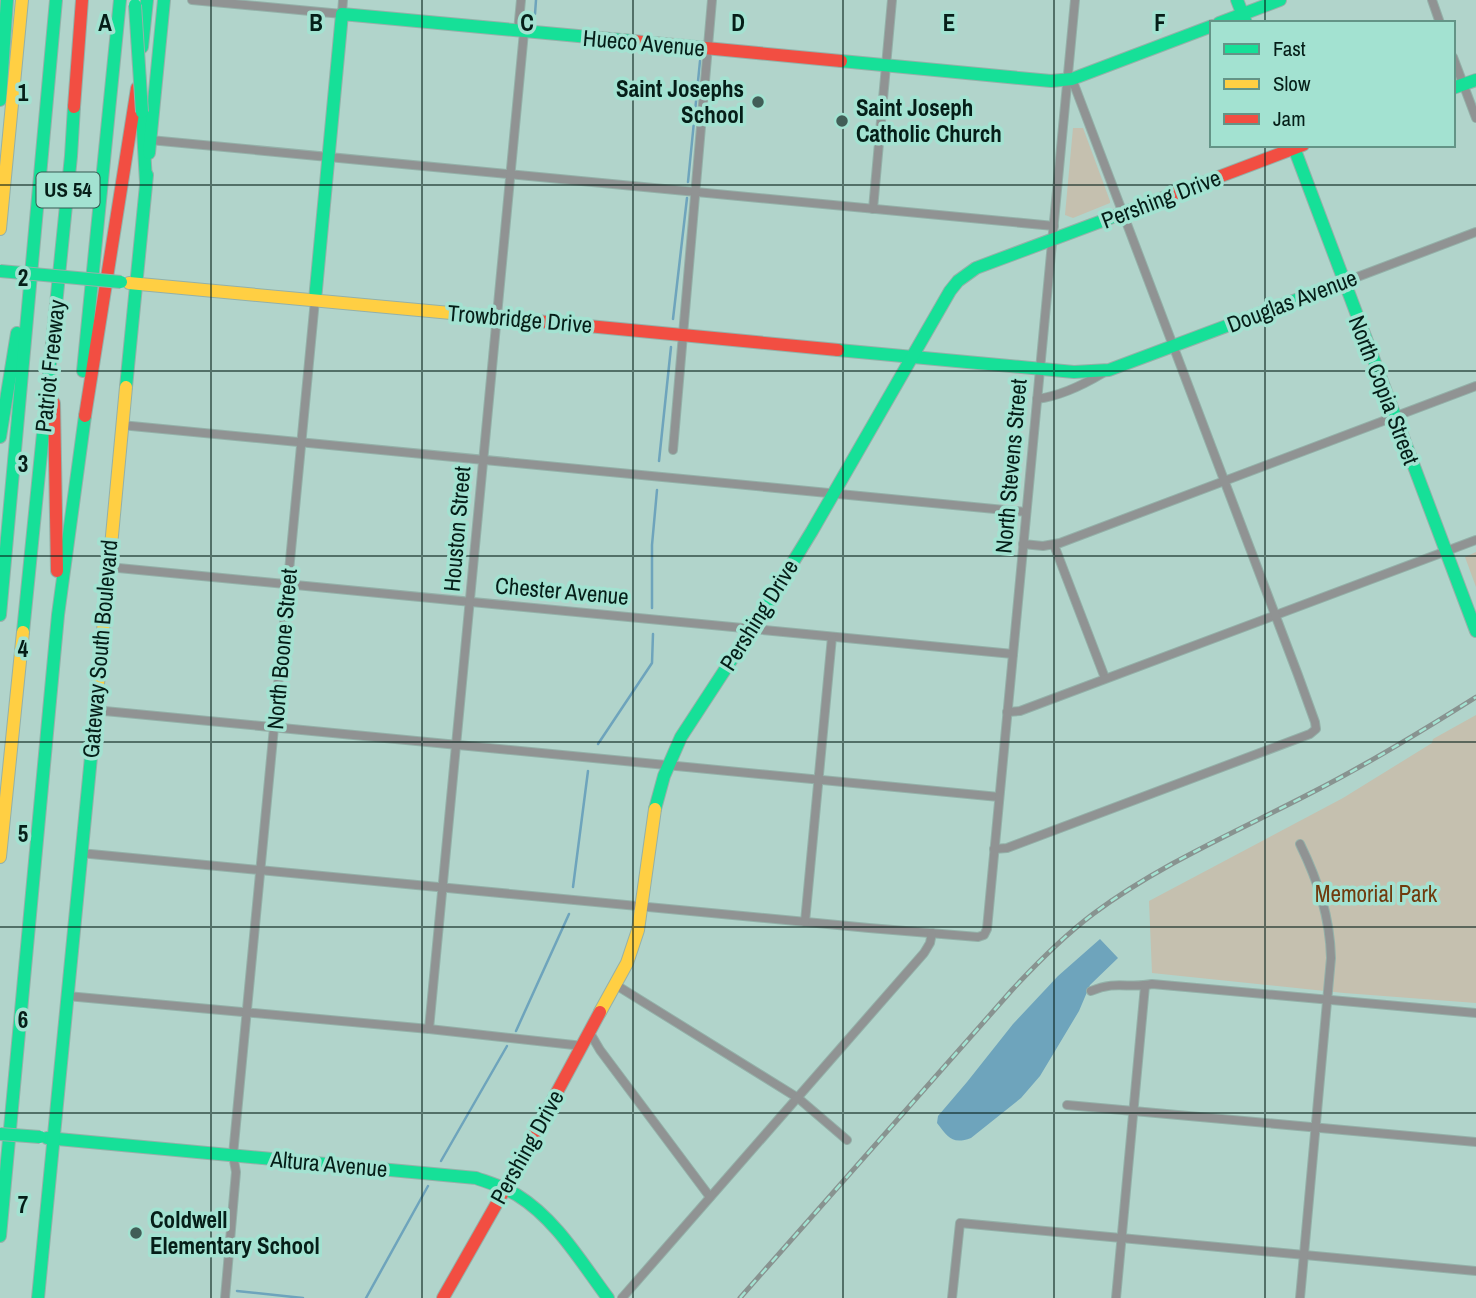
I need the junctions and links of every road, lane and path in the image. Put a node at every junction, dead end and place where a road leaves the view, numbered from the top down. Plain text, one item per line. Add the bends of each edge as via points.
1 (7, 0) edge
2 (22, 0) edge
3 (56, 0) edge
4 (82, 0) edge
5 (120, 0) edge
6 (164, 0) edge
7 (192, 0) edge
8 (343, 0) edge
9 (521, 0) edge
10 (712, 0) edge
11 (892, 0) edge
12 (1075, 0) edge
13 (1237, 0) edge
14 (1280, 0) edge
15 (1432, 0) edge
16 (139, 2) edge
17 (342, 14) junction
18 (1244, 18) edge
19 (1439, 21) edge
20 (1210, 27) edge
21 (521, 32) junction
22 (708, 50) junction
23 (1455, 62) edge
24 (886, 66) junction
25 (1070, 79) junction
26 (1464, 84) edge
27 (0, 100) edge
28 (1476, 118) edge
29 (150, 140) junction
30 (1293, 147) edge
31 (1296, 147) edge
32 (329, 157) junction
33 (510, 174) junction
34 (146, 182) junction
35 (39, 184) junction
36 (695, 192) junction
37 (873, 209) junction
38 (1123, 213) junction
39 (0, 229) edge
40 (1476, 232) edge
41 (1053, 233) junction
42 (0, 271) edge
43 (1344, 282) junction
44 (136, 284) junction
45 (315, 300) junction
46 (496, 317) junction
47 (683, 334) junction
48 (1174, 346) junction
49 (913, 356) junction
50 (1040, 368) junction
51 (1109, 370) junction
52 (49, 380) junction
53 (1476, 386) edge
54 (1037, 399) junction
55 (1394, 416) junction
56 (121, 425) junction
57 (0, 437) edge
58 (302, 442) junction
59 (673, 450) dead end
60 (483, 460) junction
61 (1224, 481) junction
62 (834, 493) junction
63 (71, 512) junction
64 (1026, 512) junction
65 (1476, 540) edge
66 (1023, 544) junction
67 (1054, 545) junction
68 (1446, 552) junction
69 (108, 567) junction
70 (288, 585) junction
71 (469, 602) junction
72 (1274, 614) junction
73 (0, 615) edge
74 (58, 615) junction
75 (751, 629) junction
76 (1476, 631) edge
77 (832, 637) junction
78 (1013, 654) junction
79 (1105, 678) junction
80 (94, 710) junction
81 (1007, 712) junction
82 (274, 727) junction
83 (455, 745) junction
84 (667, 765) junction
85 (818, 780) junction
86 (999, 797) junction
87 (1300, 844) dead end
88 (994, 849) junction
89 (80, 853) junction
90 (0, 857) edge
91 (261, 870) junction
92 (442, 887) junction
93 (642, 906) junction
94 (804, 922) junction
95 (932, 933) junction
96 (616, 985) junction
97 (1145, 986) junction
98 (1091, 991) dead end
99 (67, 996) junction
100 (1327, 999) junction
101 (247, 1013) junction
102 (1476, 1013) edge
103 (429, 1029) junction
104 (590, 1033) junction
105 (583, 1045) junction
106 (798, 1098) junction
107 (1067, 1105) dead end
108 (1133, 1111) junction
109 (1316, 1128) junction
110 (0, 1133) edge
111 (54, 1139) junction
112 (847, 1140) dead end
113 (1476, 1142) edge
114 (233, 1155) junction
115 (505, 1189) junction
116 (710, 1197) junction
117 (0, 1236) edge
118 (1121, 1238) junction
119 (1304, 1256) junction
120 (1476, 1271) edge
121 (38, 1298) edge
122 (225, 1298) edge
123 (443, 1298) edge
124 (608, 1298) edge
125 (622, 1298) edge
126 (952, 1298) edge
127 (1116, 1298) edge
128 (1300, 1298) edge

1 - 27 main road
2 - 39 main road
3 - 35 main road, Patriot Freeway / US 54
4 - 52 main road, Patriot Freeway / US 54
5 - 63 main road
6 - 29 main road, Gateway South Boulevard
7 - 17 street, Hueco Avenue
8 - 17 street, North Boone Street
9 - 21 street, Houston Street
10 - 22 street
11 - 24 street
12 - 25 street, North Stevens Street
13 - 18 main road
14 - 18 main road
15 - 19 street
16 - 34 main road, bridge
16 - 63 main road via 132,128
17 - 21 main road, Hueco Avenue
17 - 32 main road, North Boone Street
20 - 25 main road, Hueco Avenue
21 - 22 main road, Hueco Avenue
21 - 33 street, Houston Street
22 - 24 main road, Hueco Avenue
22 - 36 street
23 - 26 street
24 - 25 main road, Hueco Avenue
24 - 37 street
25 - 38 street
25 - 41 street, North Stevens Street
26 - 28 street
29 - 32 street
29 - 34 main road, Gateway South Boulevard
30 - 38 main road, Pershing Drive
31 - 43 main road, North Copia Street
32 - 33 street
32 - 45 main road, North Boone Street
33 - 36 street
33 - 46 street, Houston Street
34 - 44 main road, Gateway South Boulevard
35 - 57 main road via 30,205
35 - 73 main road, Patriot Freeway / US 54
36 - 37 street
36 - 47 street
37 - 41 street
38 - 41 main road, Pershing Drive
38 - 48 street
40 - 43 street, Douglas Avenue
41 - 49 main road, Pershing Drive via 958,281
41 - 50 street, North Stevens Street
42 - 44 main road, Trowbridge Drive, bridge
43 - 48 main road, Douglas Avenue
43 - 55 main road, North Copia Street
44 - 45 main road, Trowbridge Drive
44 - 56 main road, Gateway South Boulevard
45 - 46 main road, Trowbridge Drive
45 - 58 street, North Boone Street
46 - 47 main road, Trowbridge Drive
46 - 60 street, Houston Street
47 - 49 main road, Trowbridge Drive
47 - 59 street
48 - 51 main road, Douglas Avenue
48 - 61 street
49 - 50 main road, Trowbridge Drive
49 - 62 main road, Pershing Drive
50 - 51 main road, Douglas Avenue
50 - 54 street, North Stevens Street
51 - 54 street, Douglas Avenue via 1082,385
52 - 74 main road via 54,398
52 - 90 main road, Patriot Freeway / US 54
53 - 55 street
54 - 64 street, North Stevens Street
55 - 61 street
55 - 68 main road, North Copia Street
56 - 58 street
56 - 69 main road, Gateway South Boulevard
58 - 60 street
58 - 70 street, North Boone Street
60 - 62 street
60 - 71 street, Houston Street
61 - 67 street
61 - 72 street
62 - 64 street
62 - 75 main road, Pershing Drive
63 - 74 main road
64 - 66 street, North Stevens Street
65 - 68 street
66 - 67 street
66 - 78 street, North Stevens Street
67 - 79 street
68 - 72 street
68 - 76 main road, North Copia Street
69 - 70 street, Chester Avenue
69 - 80 main road, Gateway South Boulevard
70 - 71 street, Chester Avenue
70 - 82 street, North Boone Street
71 - 75 street, Chester Avenue
71 - 83 street, Houston Street
72 - 79 street
72 - 88 street via 1316,729 1007,848
74 - 117 main road
75 - 77 street, Chester Avenue
75 - 84 main road, Pershing Drive
77 - 78 street, Chester Avenue
77 - 85 street
78 - 81 street, North Stevens Street
79 - 81 street
80 - 82 street
80 - 89 main road, Gateway South Boulevard
81 - 86 street, North Stevens Street
82 - 83 street
82 - 91 street, North Boone Street
83 - 84 street
83 - 92 street, Houston Street
84 - 85 street
84 - 93 main road, Pershing Drive via 656,801
85 - 86 street
85 - 94 street
86 - 88 street, North Stevens Street
87 - 100 street via 1327,916 1331,939
88 - 95 street, North Stevens Street via 985,935
89 - 91 street
89 - 99 main road, Gateway South Boulevard
91 - 92 street
91 - 101 street, North Boone Street
92 - 93 street
92 - 103 street, Houston Street
93 - 94 street
93 - 96 main road, Pershing Drive via 633,948
94 - 95 street
95 - 106 street via 925,954
96 - 104 main road, Pershing Drive
96 - 106 street
97 - 98 street via 1112,984
97 - 100 street
97 - 108 street
99 - 101 street
99 - 111 main road, Gateway South Boulevard
100 - 102 street
100 - 109 street
101 - 103 street
101 - 114 street, North Boone Street
103 - 105 street
104 - 105 main road, Pershing Drive
104 - 116 street
105 - 115 main road, Pershing Drive
106 - 112 street
106 - 116 street
107 - 108 street
108 - 109 street
108 - 118 street
109 - 113 street
109 - 119 street
110 - 111 main road, Altura Avenue, bridge
111 - 114 main road, Altura Avenue
111 - 121 main road, Gateway South Boulevard
114 - 115 main road, Altura Avenue via 475,1178
114 - 122 street, North Boone Street via 236,1172
115 - 123 main road, Pershing Drive
115 - 124 main road, Altura Avenue via 544,1217
116 - 125 street
118 - 119 street
118 - 126 street via 960,1223
118 - 127 street
119 - 120 street
119 - 128 street

